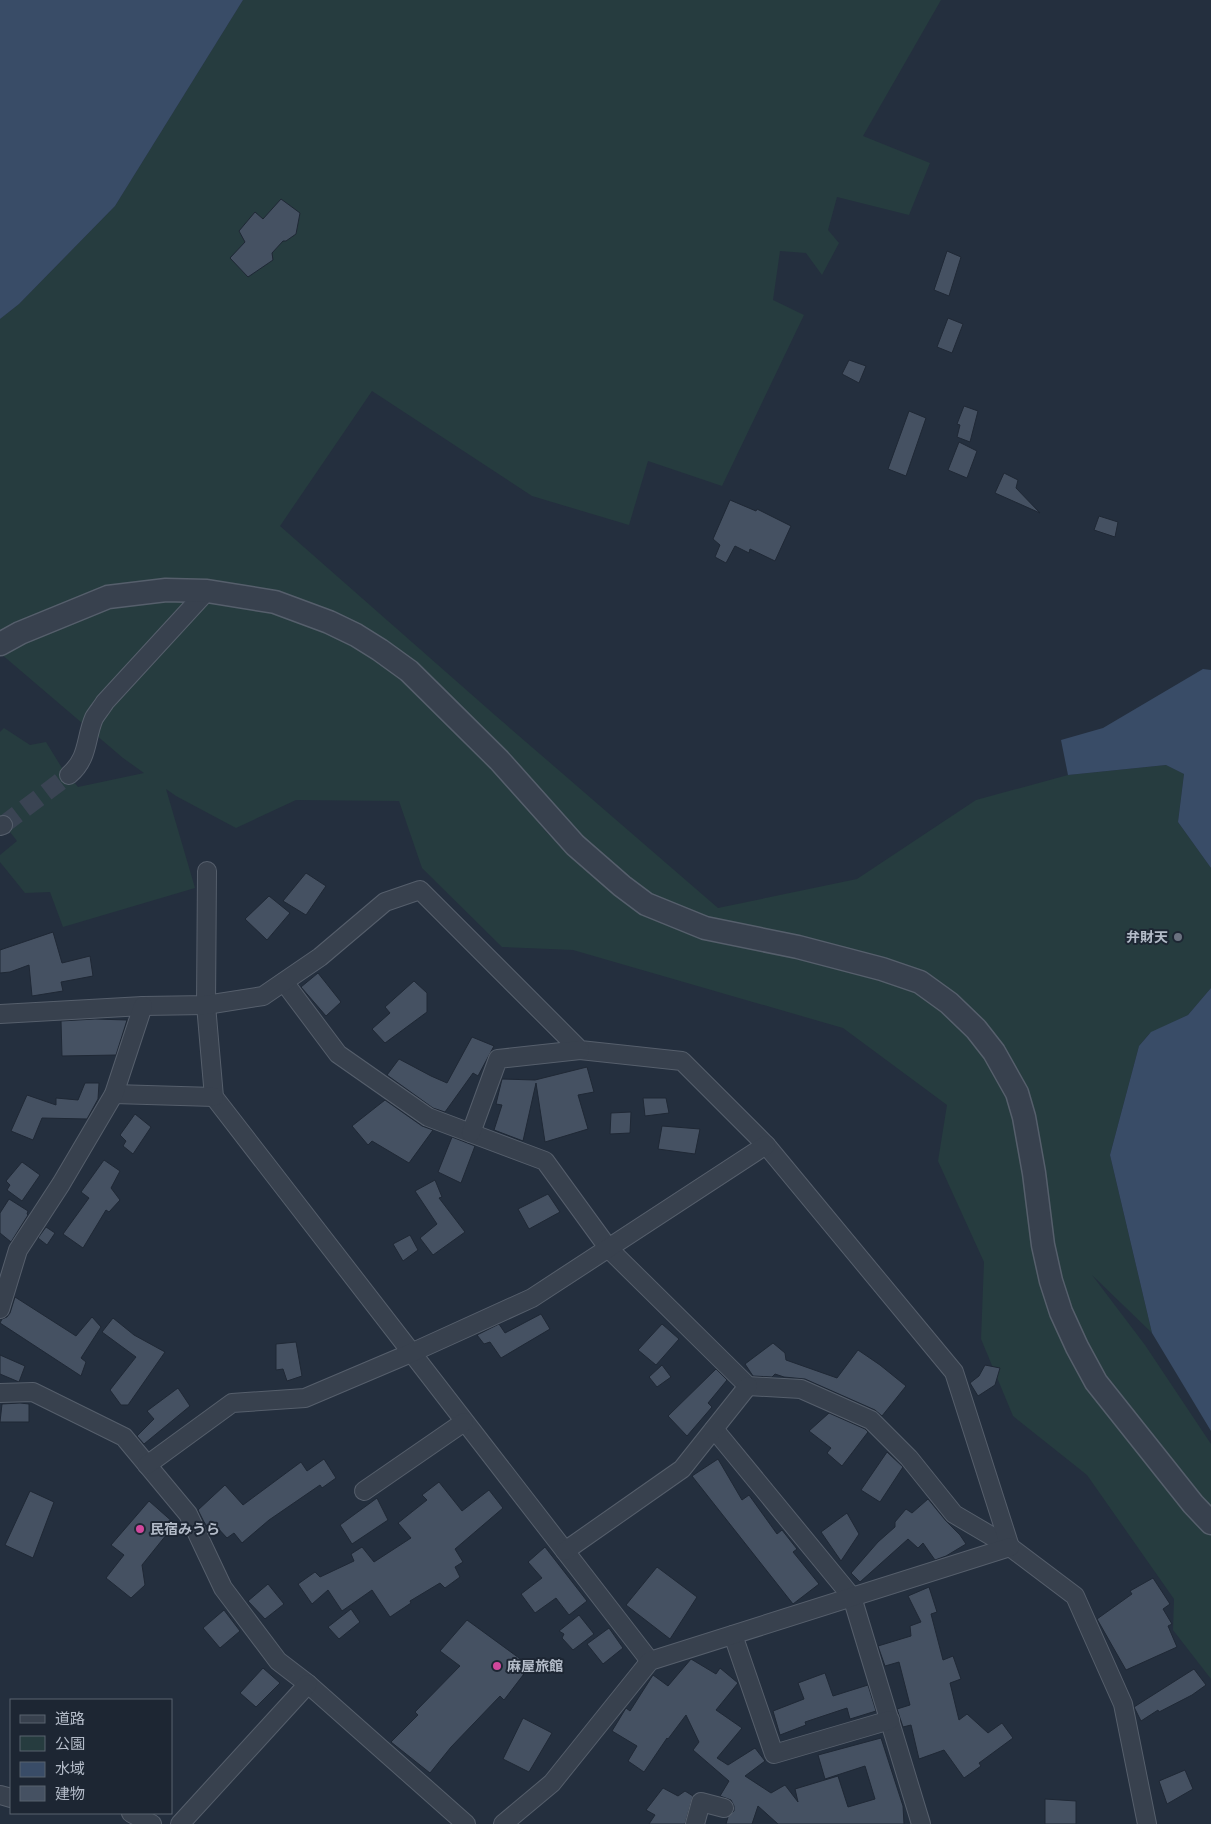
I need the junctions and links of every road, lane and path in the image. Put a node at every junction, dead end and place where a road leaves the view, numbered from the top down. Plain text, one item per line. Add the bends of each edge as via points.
1 (207, 591) junction
2 (0, 644) edge
3 (70, 775) tunnel mouth
4 (207, 870) dead end
5 (284, 982) junction
6 (206, 1005) junction
7 (143, 1006) junction
8 (0, 1014) edge
9 (580, 1050) junction
10 (114, 1094) junction
11 (214, 1097) junction
12 (471, 1133) junction
13 (766, 1145) junction
14 (609, 1249) junction
15 (0, 1309) edge
16 (411, 1353) junction
17 (748, 1386) junction
18 (0, 1394) edge
19 (464, 1422) junction
20 (714, 1429) junction
21 (147, 1465) junction
22 (364, 1492) dead end
23 (1211, 1523) edge
24 (1010, 1547) junction
25 (565, 1551) junction
26 (852, 1597) junction
27 (733, 1635) junction
28 (650, 1661) junction
29 (308, 1684) junction
30 (890, 1720) junction
31 (724, 1808) dead end
32 (133, 1814) edge
33 (152, 1824) edge
34 (180, 1824) edge
35 (466, 1824) edge
36 (502, 1824) edge
37 (695, 1824) edge
38 (922, 1824) edge
39 (1147, 1824) edge

1 - 2 street via 166,590 108,597
1 - 3 street via 105,702 94,719 84,755
1 - 23 street via 275,602 329,622 380,650 409,671 499,760 575,846 646,904 705,928 798,947 920,982 976,1028 1017,1093 1034,1172 1051,1281 1077,1347 1096,1382
4 - 6 street
5 - 6 street via 263,996
5 - 9 street via 320,957 384,902 420,890
5 - 12 street via 338,1054 428,1117
6 - 7 street
6 - 11 street
7 - 8 street
7 - 10 street
9 - 12 street via 498,1059
9 - 13 street via 682,1061
10 - 11 street
10 - 15 street via 18,1250
11 - 16 street
12 - 14 street via 545,1161
13 - 14 street
13 - 24 street via 954,1372
14 - 16 street via 532,1298
14 - 17 street
16 - 19 street
16 - 21 street via 304,1398 232,1403
17 - 20 street
17 - 24 street via 801,1389 871,1420 908,1458 954,1514
18 - 21 street via 33,1392 124,1437
19 - 22 street
19 - 25 street
20 - 25 street via 682,1469
20 - 26 street
21 - 29 street via 188,1514 223,1588 278,1661
24 - 26 street
24 - 39 street via 1075,1596 1124,1704
25 - 28 street
26 - 27 street
26 - 30 street
27 - 28 street
27 - 30 street via 774,1754
28 - 36 street via 552,1783
29 - 34 street
29 - 35 street
30 - 38 street
31 - 37 street via 701,1802
32 - 33 street

